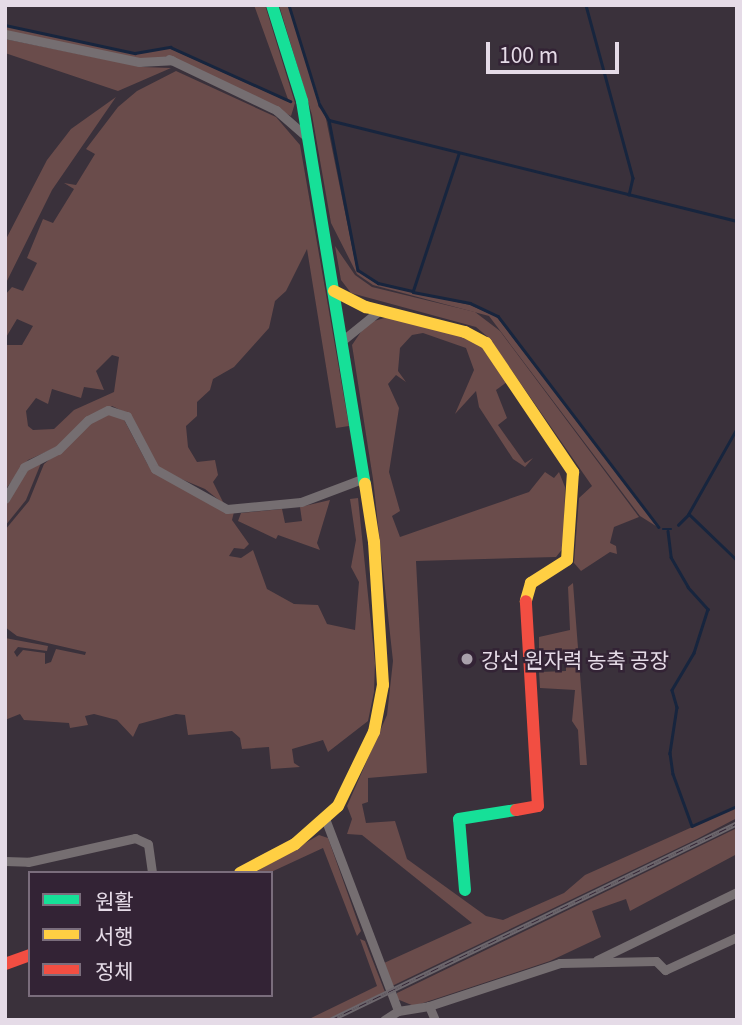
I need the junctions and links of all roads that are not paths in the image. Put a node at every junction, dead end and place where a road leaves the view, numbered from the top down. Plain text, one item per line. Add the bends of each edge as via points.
1 (272, 5) edge
2 (5, 34) edge
3 (309, 139) junction
4 (334, 291) junction
5 (380, 310) junction
6 (343, 340) junction
7 (365, 478) junction
8 (5, 499) edge
9 (326, 821) junction
10 (5, 861) edge
11 (152, 871) edge
12 (244, 871) edge
13 (465, 890) dead end
14 (737, 892) edge
15 (737, 937) edge
16 (28, 956) edge
17 (593, 962) junction
18 (5, 964) edge
19 (429, 1006) junction
20 (398, 1011) junction
21 (384, 1020) edge
22 (435, 1020) edge

1 - 3 main road
2 - 3 street via 139,62 170,59 276,110
3 - 4 main road
4 - 5 main road
4 - 6 main road
5 - 6 street
5 - 13 main road via 465,332 486,342 573,472 567,560 531,583 526,597 538,806 459,819
6 - 7 main road
7 - 8 street via 301,502 227,509 155,469 127,416 108,410 88,420 58,450 24,467
7 - 9 main road via 378,578 382,701 366,749
9 - 12 main road via 275,857
9 - 20 street
10 - 11 street via 28,862 135,838 148,844
14 - 17 street
15 - 17 street via 665,970 656,961
16 - 18 main road
17 - 19 street via 547,965
19 - 20 street
19 - 22 street
20 - 21 street

